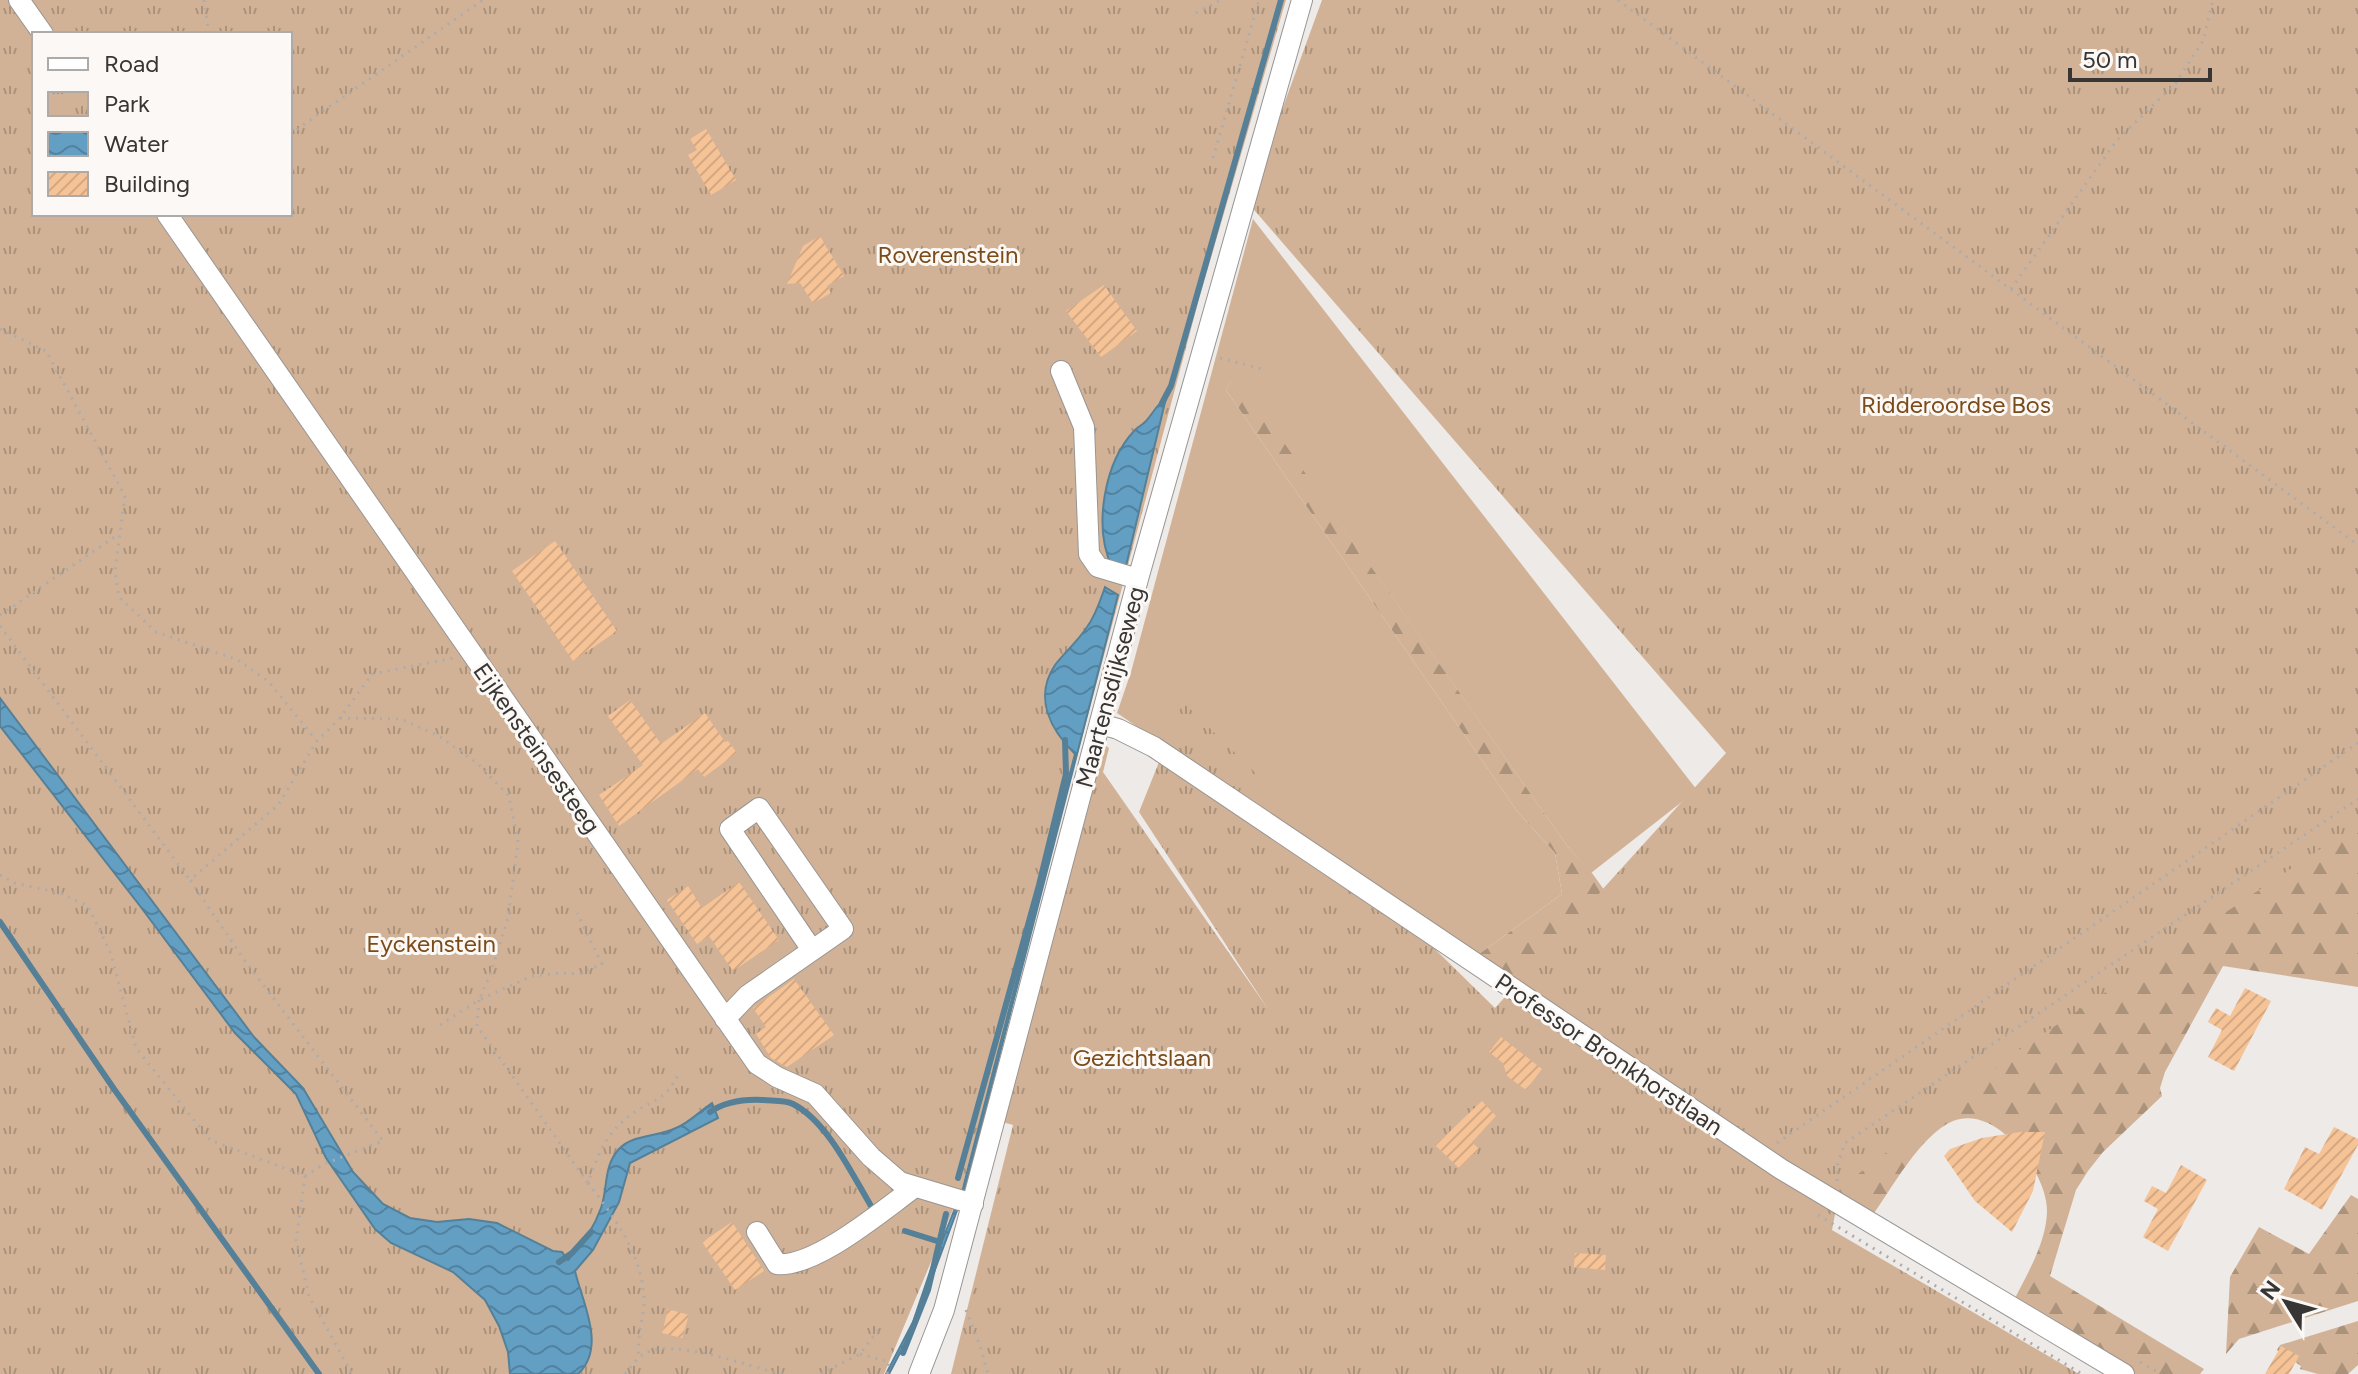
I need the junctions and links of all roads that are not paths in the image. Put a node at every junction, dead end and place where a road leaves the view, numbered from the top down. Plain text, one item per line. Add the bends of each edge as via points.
1 (19, 0) edge
2 (1302, 0) edge
3 (42, 32) edge
4 (168, 216) edge
5 (1061, 371) dead end
6 (1138, 579) junction
7 (1101, 724) junction
8 (812, 950) junction
9 (725, 1019) junction
10 (915, 1187) junction
11 (973, 1204) junction
12 (757, 1232) dead end
13 (919, 1374) edge
14 (2124, 1374) edge

1 - 3 street
2 - 6 street, Maartensdijkseweg
4 - 9 street, Eijkensteinsesteeg
5 - 6 street via 1084,427 1089,554 1098,567
6 - 7 street, Maartensdijkseweg
7 - 11 street, Maartensdijkseweg
7 - 14 street, Professor Bronkhorstlaan via 1154,747 1762,1156
8 - 8 street via 843,929 759,808 730,829
8 - 9 street via 748,995
9 - 10 street, Eijkensteinsesteeg via 757,1064 815,1094 882,1168
10 - 11 street, Eijkensteinsesteeg
10 - 12 street via 834,1244 790,1265 777,1264
11 - 13 street, Maartensdijkseweg via 944,1310

